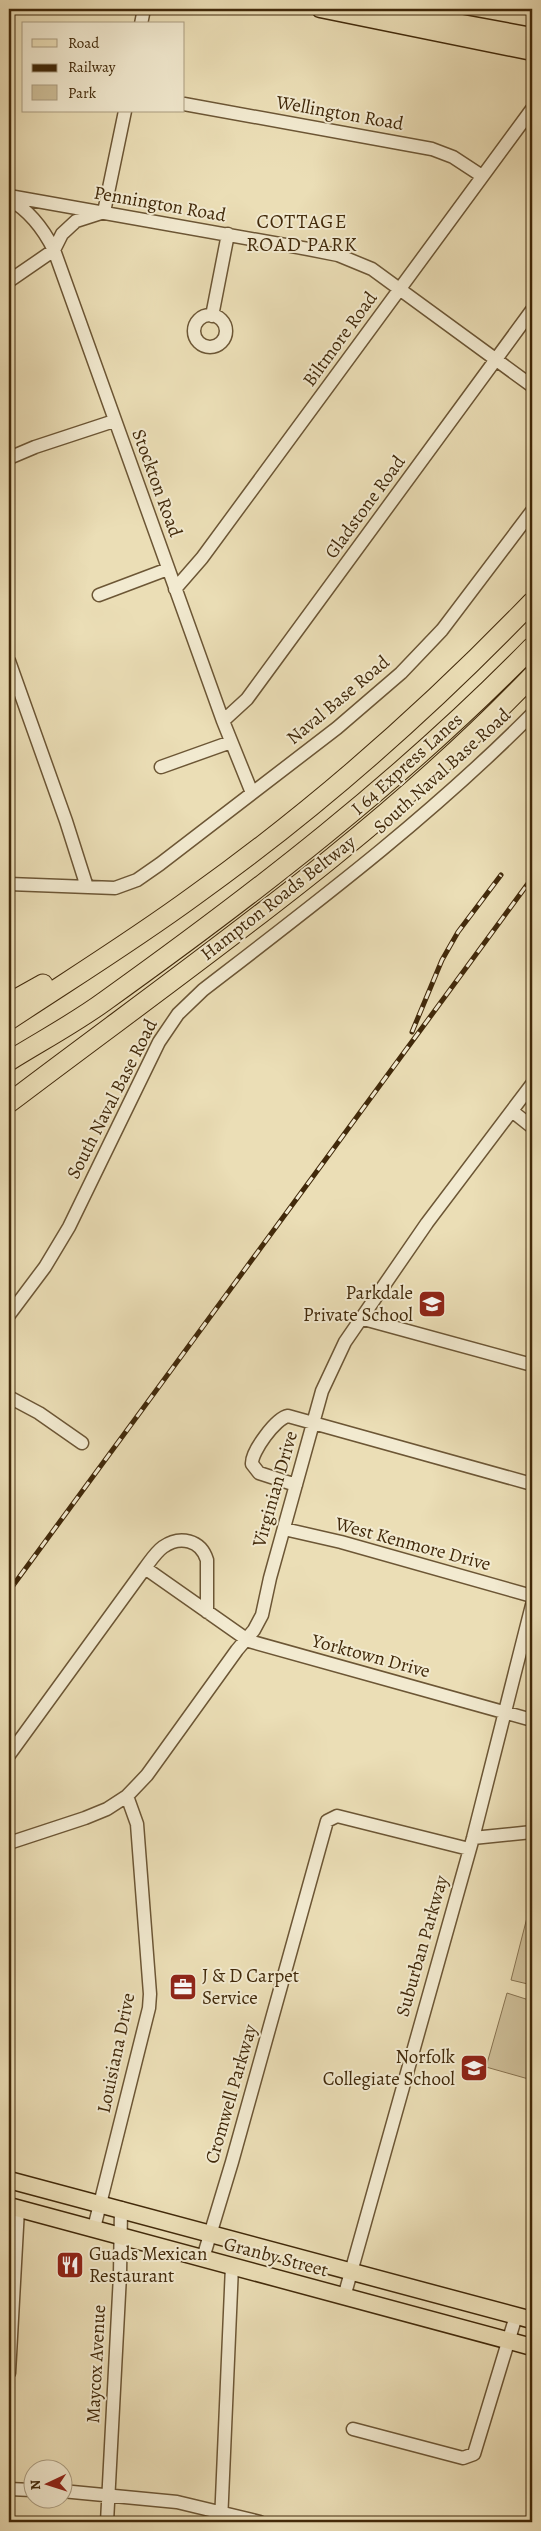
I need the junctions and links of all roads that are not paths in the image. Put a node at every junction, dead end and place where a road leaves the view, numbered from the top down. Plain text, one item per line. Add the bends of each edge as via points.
1 (144, 9) edge
2 (320, 9) edge
3 (396, 13) edge
4 (141, 22) edge
5 (532, 36) edge
6 (532, 52) edge
7 (185, 104) edge
8 (532, 110) edge
9 (124, 112) edge
10 (482, 176) junction
11 (9, 198) edge
12 (104, 212) junction
13 (228, 234) junction
14 (54, 250) junction
15 (9, 281) edge
16 (400, 289) junction
17 (532, 310) edge
18 (212, 316) dead end
19 (496, 360) junction
20 (532, 386) edge
21 (114, 421) junction
22 (9, 458) edge
23 (532, 511) edge
24 (168, 569) junction
25 (175, 589) junction
26 (99, 595) dead end
27 (532, 602) edge
28 (532, 647) edge
29 (9, 661) edge
30 (532, 676) edge
31 (532, 714) edge
32 (223, 721) junction
33 (231, 742) junction
34 (161, 767) dead end
35 (252, 793) junction
36 (305, 812) junction
37 (9, 884) edge
38 (86, 887) junction
39 (132, 980) junction
40 (9, 1004) edge
41 (9, 1020) edge
42 (9, 1056) edge
43 (9, 1061) edge
44 (532, 1084) edge
45 (9, 1105) edge
46 (512, 1111) junction
47 (532, 1127) edge
48 (9, 1315) edge
49 (360, 1318) junction
50 (532, 1365) edge
51 (9, 1397) edge
52 (314, 1422) junction
53 (82, 1442) dead end
54 (532, 1484) edge
55 (296, 1485) junction
56 (284, 1529) junction
57 (145, 1568) junction
58 (532, 1596) edge
59 (532, 1605) edge
60 (207, 1612) junction
61 (246, 1639) junction
62 (506, 1713) junction
63 (532, 1720) edge
64 (9, 1755) edge
65 (127, 1796) junction
66 (532, 1832) edge
67 (9, 1843) edge
68 (471, 1843) junction
69 (9, 2180) edge
70 (100, 2203) junction
71 (14, 2208) edge
72 (121, 2208) junction
73 (94, 2228) junction
74 (210, 2233) junction
75 (120, 2235) junction
76 (203, 2258) junction
77 (232, 2266) junction
78 (352, 2271) junction
79 (344, 2297) junction
80 (516, 2316) junction
81 (532, 2320) edge
82 (508, 2341) junction
83 (532, 2348) edge
84 (9, 2373) edge
85 (353, 2429) dead end
86 (9, 2488) edge
87 (22, 2489) edge
88 (72, 2492) edge
89 (108, 2494) junction
90 (221, 2517) edge
91 (107, 2522) edge
92 (260, 2522) edge

1 - 4 street
2 - 3 main road
3 - 5 main road
3 - 6 main road
7 - 10 street, Wellington Road via 432,150 453,157
8 - 10 street, Biltmore Road
9 - 12 street
10 - 16 street, Biltmore Road
11 - 12 street, Pennington Road
11 - 14 street, Stockton Road via 38,223
12 - 13 street, Pennington Road
12 - 14 street via 76,221 62,234
13 - 16 street, Pennington Road via 338,255 372,269
13 - 18 street
14 - 15 street
14 - 21 street, Stockton Road
16 - 19 street, Pennington Road
16 - 25 street, Biltmore Road via 202,558
17 - 19 street, Gladstone Road
19 - 20 street, Pennington Road
19 - 32 street, Gladstone Road via 247,699
21 - 22 street
21 - 24 street, Stockton Road
23 - 35 street, Naval Base Road via 442,630 412,661 337,728
24 - 25 street, Stockton Road
24 - 26 street
25 - 32 street, Stockton Road
27 - 36 highway via 429,705
28 - 39 highway, I 64 Express Lanes via 386,785 269,879
29 - 38 street
30 - 45 highway, Hampton Roads Beltway via 462,747 359,836
31 - 48 street, South Naval Base Road via 383,849 203,990 178,1014 159,1042 69,1226 45,1267
32 - 33 street, Stockton Road
33 - 34 street
33 - 35 street, Stockton Road
35 - 38 street, Naval Base Road via 132,882 115,888
36 - 40 highway via 128,932
36 - 41 highway via 187,901
37 - 38 street, Naval Base Road
39 - 42 highway
39 - 43 highway via 105,1002
44 - 46 street, Virginian Drive
46 - 47 street
46 - 49 street, Virginian Drive
49 - 50 street
49 - 52 street, Virginian Drive via 330,1372
51 - 53 street via 45,1416
52 - 54 street
52 - 55 street, Virginian Drive
52 - 55 street via 288,1416 278,1420 252,1460 260,1473
55 - 56 street, Virginian Drive
56 - 58 street, West Kenmore Drive
56 - 61 street, Virginian Drive via 262,1615
57 - 60 street, Yorktown Drive
57 - 60 street via 157,1552 173,1542 181,1540 202,1548 207,1560
57 - 64 street
59 - 62 street, Suburban Parkway
60 - 61 street, Yorktown Drive
61 - 62 street, Yorktown Drive
61 - 65 street, Virginian Drive via 158,1760
62 - 63 street, Yorktown Drive
62 - 68 street, Suburban Parkway
65 - 67 street, Virginian Drive via 93,1815
65 - 70 street, Louisiana Drive via 137,1824 150,1994 139,2052
66 - 68 street, Cromwell Parkway
68 - 74 street, Cromwell Parkway via 337,1816 327,1821
68 - 78 street, Suburban Parkway
69 - 70 main road, Granby Street
70 - 72 main road, Granby Street
70 - 73 street, Louisiana Drive
71 - 73 main road, Granby Street
71 - 84 street
72 - 74 main road, Granby Street
72 - 75 street, Maycox Avenue
73 - 75 main road, Granby Street
74 - 76 street, Cromwell Parkway
74 - 78 main road, Granby Street
75 - 76 main road, Granby Street
75 - 89 street, Maycox Avenue
76 - 77 main road, Granby Street
77 - 79 main road, Granby Street
77 - 90 street
78 - 79 street, Suburban Parkway
78 - 80 main road, Granby Street
79 - 82 main road, Granby Street
80 - 81 main road, Granby Street
80 - 82 street
82 - 83 main road, Granby Street
82 - 85 street via 474,2454 463,2458
86 - 87 street
88 - 89 street
89 - 90 street via 177,2502
89 - 91 street, Maycox Avenue
90 - 92 street

